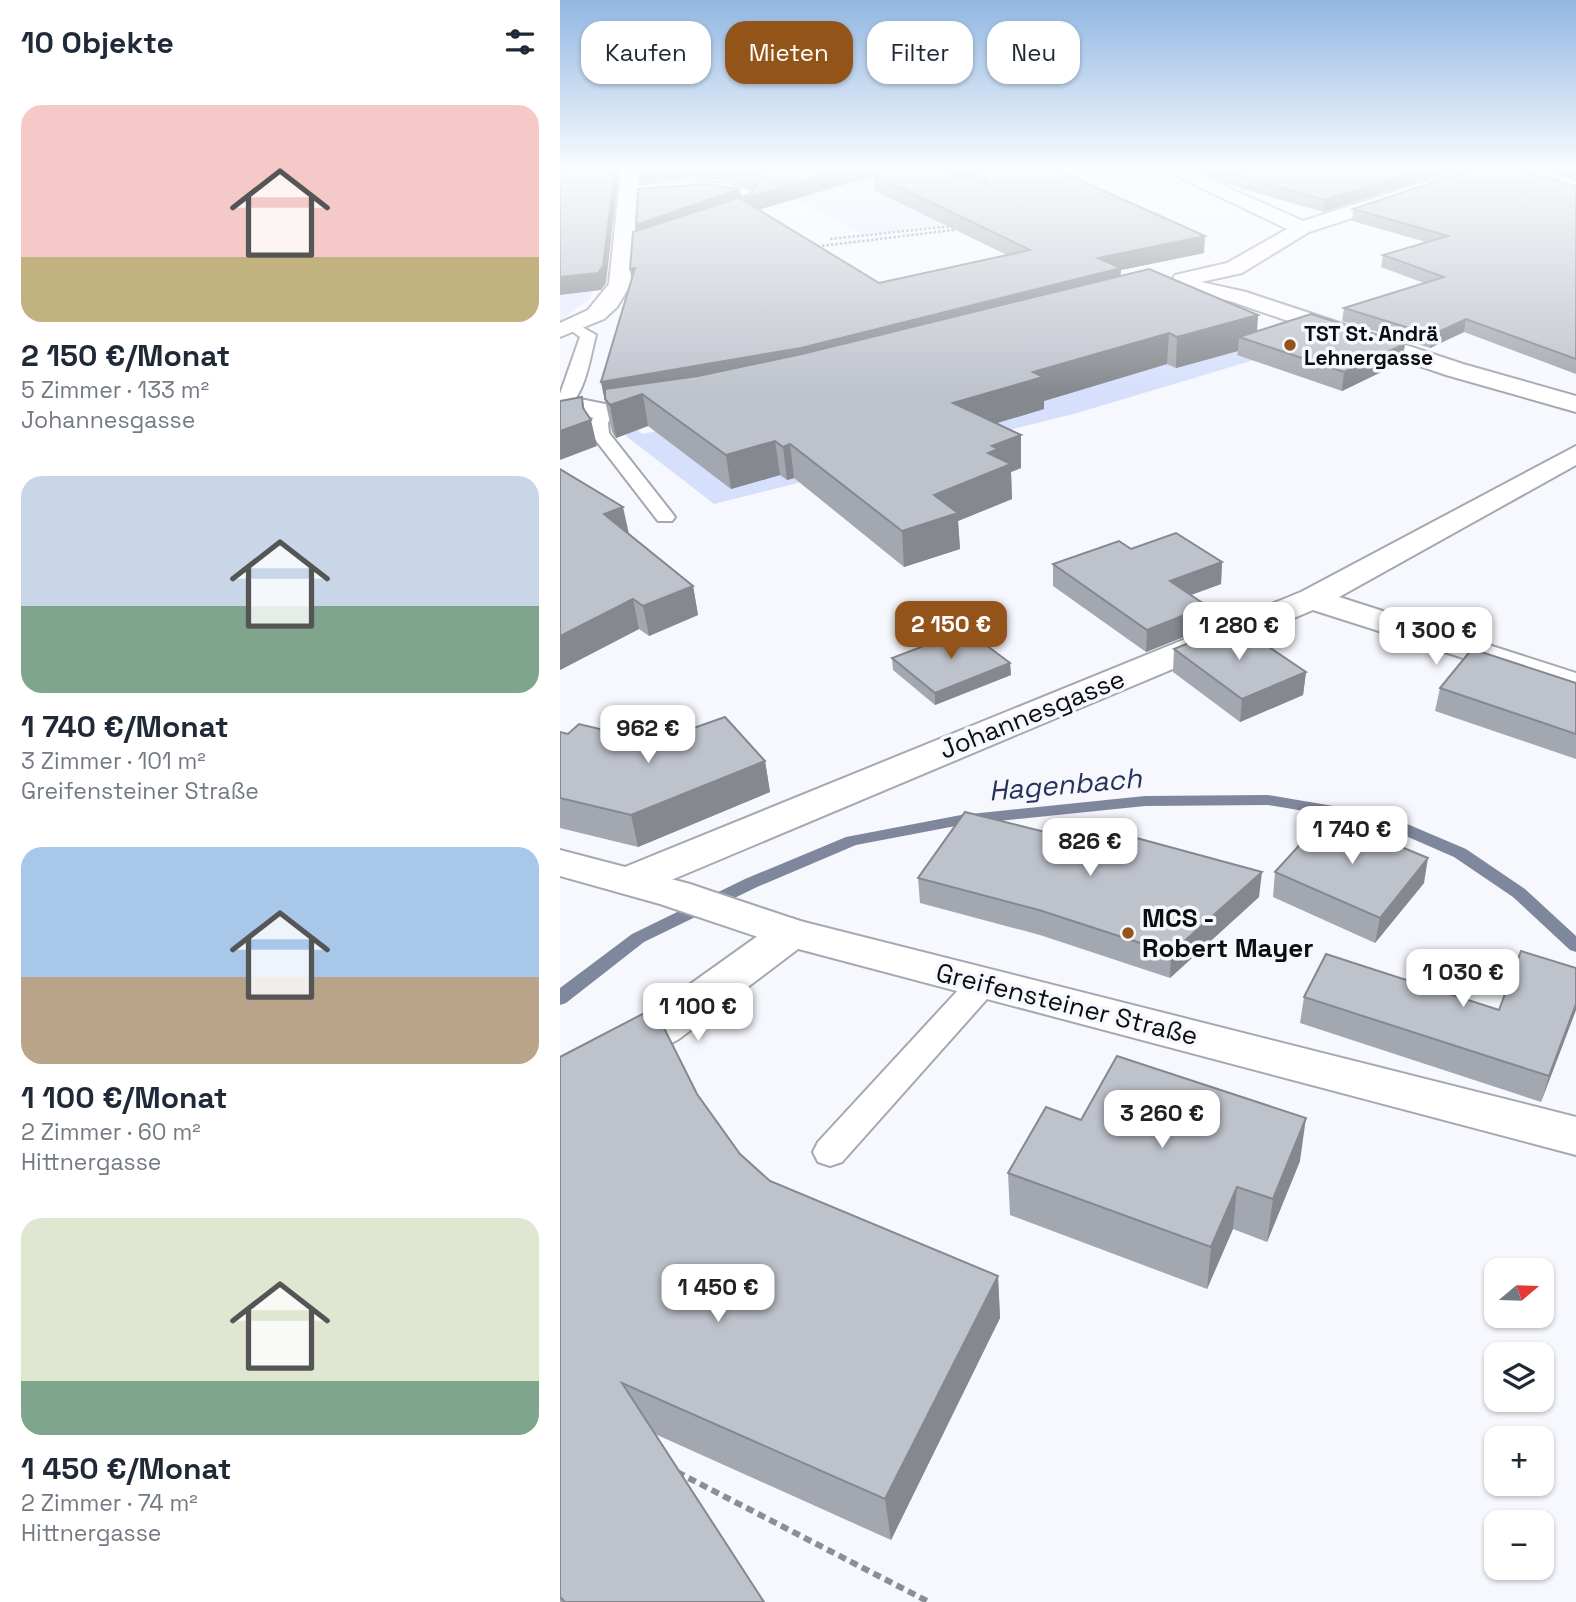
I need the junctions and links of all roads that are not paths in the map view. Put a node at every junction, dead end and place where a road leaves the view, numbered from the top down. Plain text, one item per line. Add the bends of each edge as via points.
1 (630, 245) edge
2 (1274, 245) edge
3 (1234, 268) junction
4 (1155, 286) junction
5 (1113, 297) edge
6 (1254, 303) junction
7 (570, 331) edge
8 (678, 401) edge
9 (561, 404) edge
10 (1576, 404) edge
11 (605, 412) junction
12 (1576, 454) edge
13 (665, 517) dead end
14 (1312, 599) junction
15 (1576, 684) edge
16 (560, 863) edge
17 (630, 881) junction
18 (791, 933) junction
19 (984, 982) junction
20 (560, 1080) edge
21 (1576, 1136) edge
22 (830, 1152) dead end

1 - 7 street via 613,299 593,320
2 - 3 street
3 - 4 street
3 - 6 street
4 - 5 street
4 - 6 street via 1205,288
6 - 10 street
7 - 9 lane via 588,335
8 - 11 street
9 - 11 street
11 - 13 lane via 600,434
12 - 14 street, Johannesgasse
14 - 15 street
14 - 17 street, Johannesgasse
16 - 17 street, Greifensteiner Straße
17 - 18 street, Greifensteiner Straße
18 - 19 street, Greifensteiner Straße
18 - 20 street via 663,1027
19 - 21 street, Greifensteiner Straße
19 - 22 lane

